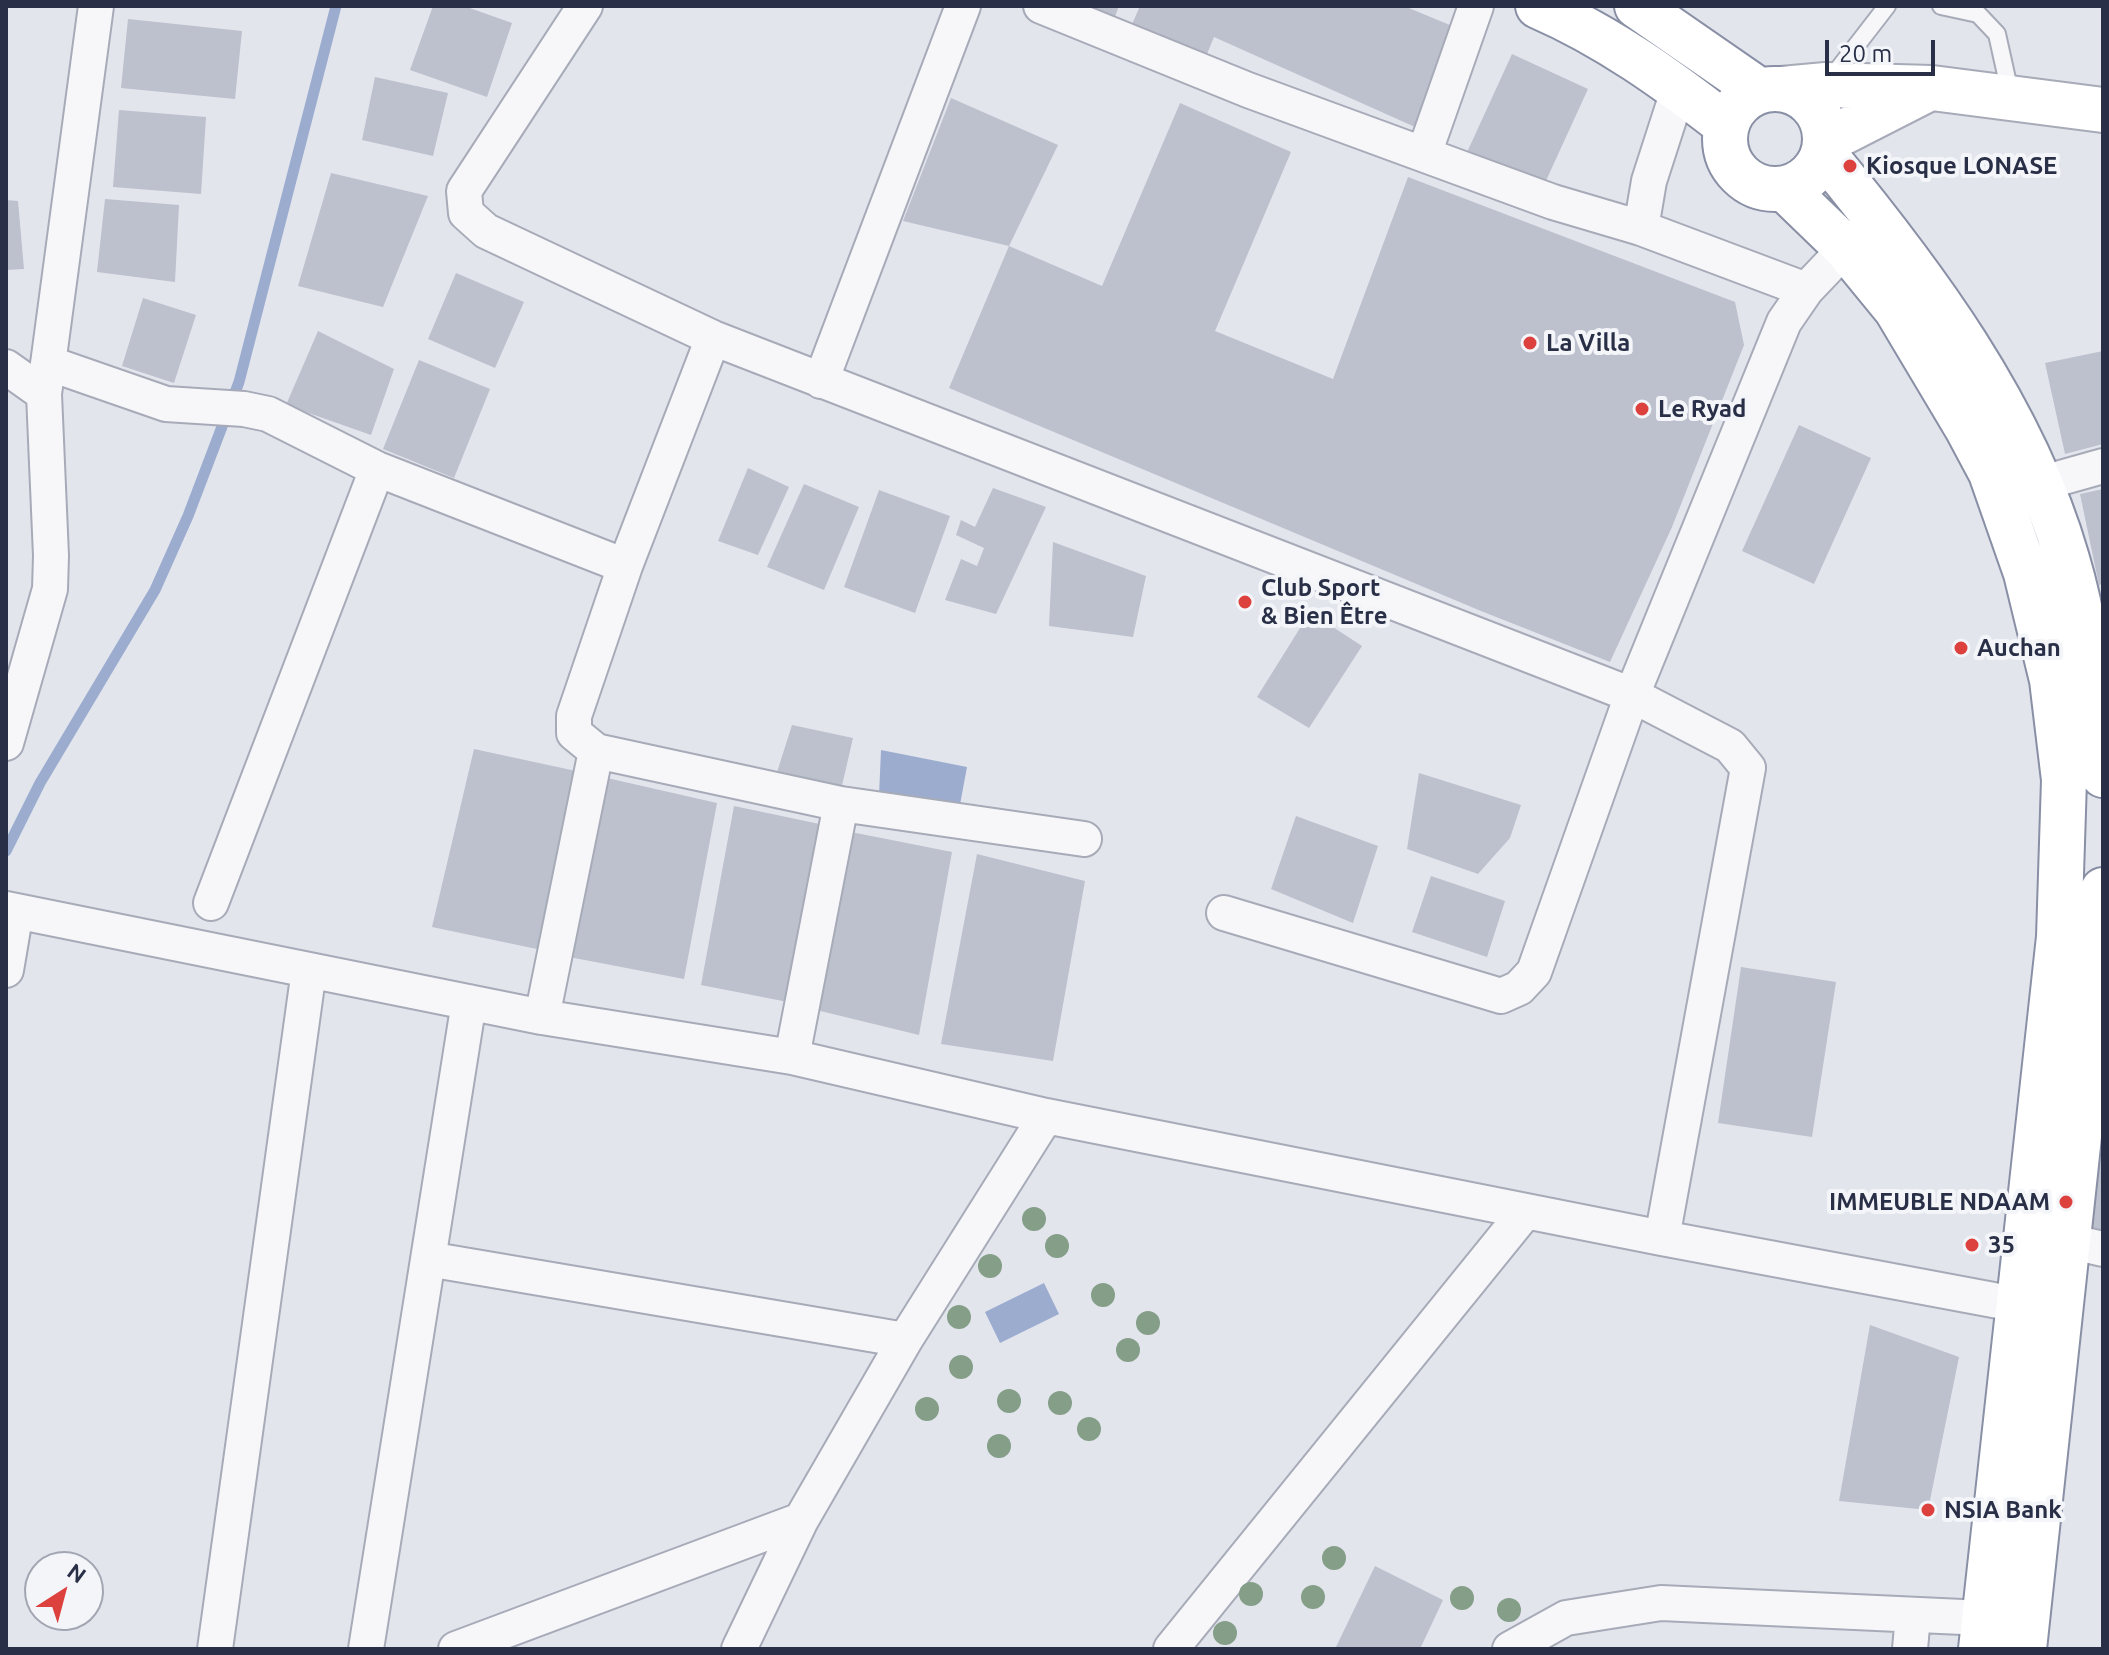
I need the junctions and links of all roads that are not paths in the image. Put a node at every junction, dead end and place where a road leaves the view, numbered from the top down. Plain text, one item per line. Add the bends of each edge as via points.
1 (96, 6) edge
2 (585, 6) edge
3 (963, 6) edge
4 (1041, 6) edge
5 (1476, 6) edge
6 (1538, 6) edge
7 (1637, 6) edge
8 (1887, 6) edge
9 (1941, 6) edge
10 (1826, 85) junction
11 (1679, 88) junction
12 (1932, 88) junction
13 (1771, 90) junction
14 (2011, 98) junction
15 (2103, 110) edge
16 (1726, 125) junction
17 (1825, 148) junction
18 (1424, 154) junction
19 (1785, 189) junction
20 (1641, 228) junction
21 (1846, 248) junction
22 (1806, 290) junction
23 (713, 338) junction
24 (6, 367) edge
25 (46, 379) junction
26 (821, 381) junction
27 (2103, 466) edge
28 (377, 469) junction
29 (2039, 484) junction
30 (625, 566) junction
31 (1632, 695) junction
32 (6, 743) edge
33 (596, 751) junction
34 (2103, 775) edge
35 (841, 804) junction
36 (1084, 839) dead end
37 (2103, 890) edge
38 (211, 903) dead end
39 (11, 910) edge
40 (1224, 913) dead end
41 (2100, 968) edge
42 (6, 970) edge
43 (309, 970) junction
44 (469, 1002) junction
45 (542, 1017) junction
46 (792, 1057) junction
47 (1046, 1116) junction
48 (1525, 1212) junction
49 (1662, 1238) junction
50 (2085, 1245) edge
51 (428, 1259) junction
52 (2020, 1305) junction
53 (905, 1340) junction
54 (801, 1520) junction
55 (1913, 1615) junction
56 (1982, 1634) edge
57 (215, 1649) edge
58 (366, 1649) edge
59 (456, 1649) edge
60 (739, 1649) edge
61 (1171, 1649) edge
62 (1510, 1649) edge
63 (1910, 1649) edge
64 (2024, 1649) edge

1 - 25 street
2 - 23 street via 464,191 466,213 486,231
3 - 26 street
4 - 18 street via 1201,73
5 - 18 street
6 - 11 main road via 1629,53
7 - 13 main road
8 - 10 lane
9 - 14 lane via 1978,14 1997,34
10 - 12 main road
10 - 13 main road
11 - 16 main road
11 - 20 street via 1649,181
12 - 14 main road
12 - 17 main road
13 - 16 main road via 1745,98
13 - 17 main road via 1804,99 1820,117
14 - 15 main road
16 - 19 main road via 1725,144 1743,177 1760,187
17 - 19 main road via 1814,172
17 - 29 main road via 1944,311 2008,419
18 - 20 street
19 - 21 main road
20 - 22 street
21 - 22 street
21 - 52 main road via 1896,309 1991,473 2026,573 2052,680 2064,780 2059,937
22 - 31 street via 1784,322
23 - 26 street
23 - 30 street
24 - 25 street
25 - 28 street via 166,404 268,414
25 - 32 street via 50,589
26 - 31 street
27 - 29 street
28 - 30 street
28 - 38 street
29 - 34 main road via 2067,559 2091,665
30 - 33 street via 574,716 574,733
31 - 40 street via 1534,972 1519,988 1501,996
31 - 49 street via 1730,746 1748,768
33 - 35 street
33 - 45 street
35 - 36 street
35 - 46 street
37 - 41 main road
39 - 42 street
39 - 43 street
41 - 50 main road
43 - 44 street
43 - 57 street
44 - 45 street
44 - 51 street
45 - 46 street
46 - 47 street
47 - 48 street
47 - 53 street
48 - 49 street
48 - 61 street
49 - 52 street
50 - 64 main road
51 - 53 street
51 - 58 street
52 - 56 main road
53 - 54 street
54 - 59 street
54 - 60 street
55 - 56 street
55 - 62 street via 1661,1603 1566,1618
55 - 63 street

